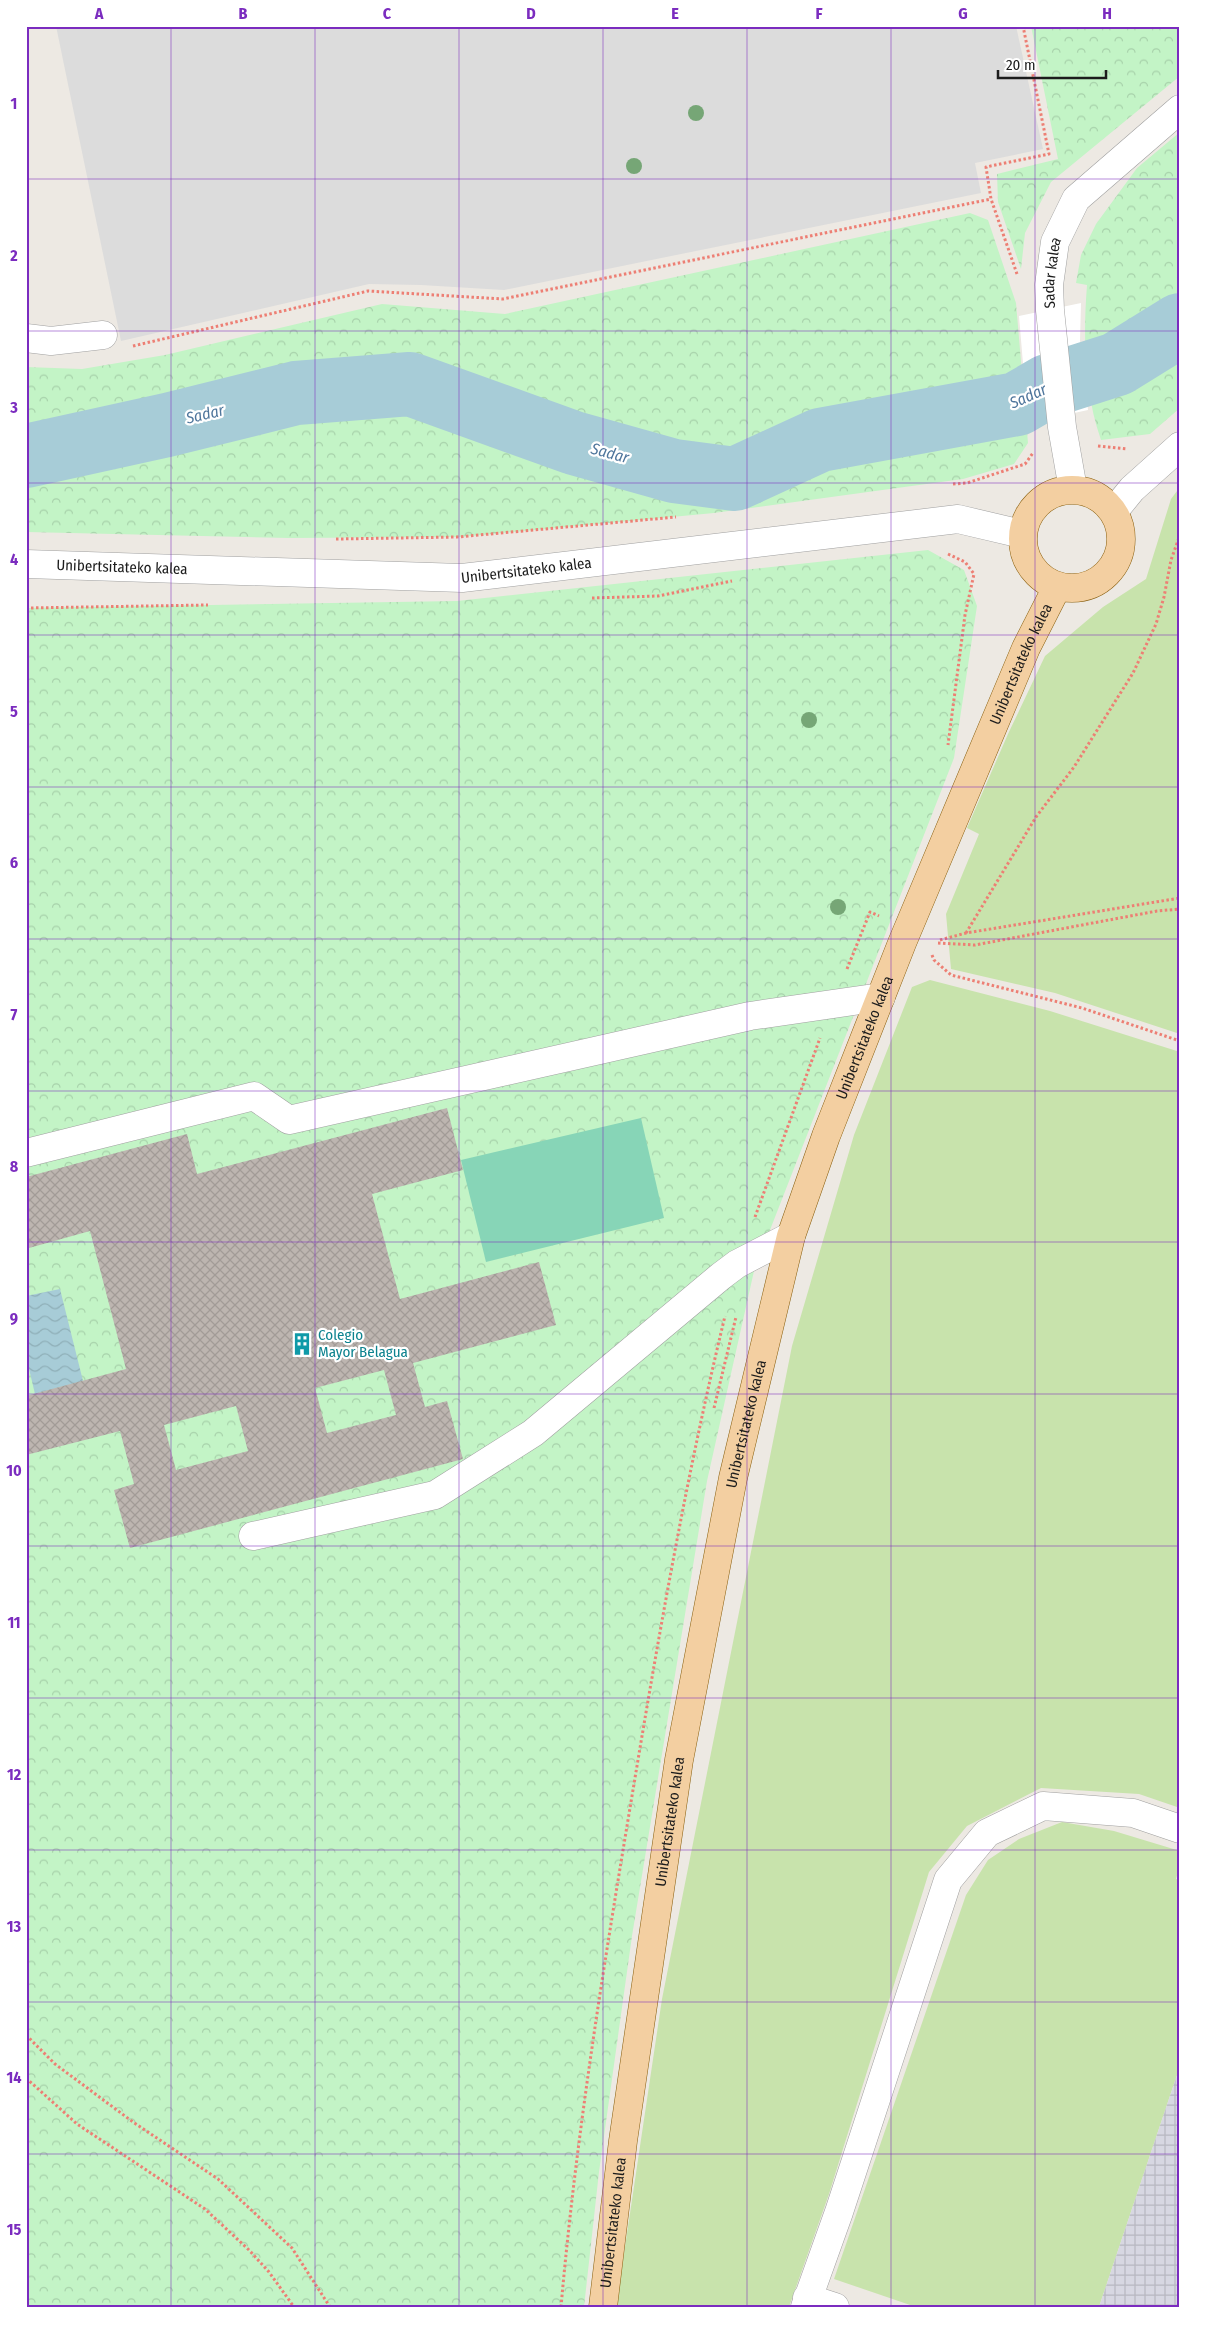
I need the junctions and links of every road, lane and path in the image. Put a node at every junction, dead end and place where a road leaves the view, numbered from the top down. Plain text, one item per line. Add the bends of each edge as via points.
1 (1023, 26) edge
2 (1180, 109) edge
3 (991, 199) junction
4 (1018, 277) dead end
5 (103, 335) dead end
6 (26, 338) edge
7 (128, 347) dead end
8 (1094, 445) dead end
9 (1136, 446) dead end
10 (1180, 446) edge
11 (1035, 450) dead end
12 (948, 485) dead end
13 (1073, 489) junction
14 (1114, 511) junction
15 (686, 516) dead end
16 (1022, 534) junction
17 (1180, 535) edge
18 (329, 539) dead end
19 (26, 564) edge
20 (1056, 587) junction
21 (1180, 898) edge
22 (1180, 909) edge
23 (966, 933) junction
24 (931, 952) dead end
25 (881, 997) junction
26 (1180, 1041) edge
27 (26, 1153) edge
28 (791, 1236) junction
29 (253, 1536) dead end
30 (1180, 1829) edge
31 (26, 2035) edge
32 (26, 2078) edge
33 (806, 2303) edge
34 (294, 2307) edge
35 (330, 2307) edge
36 (602, 2307) edge
37 (835, 2307) edge

1 - 3 path via 1049,154 986,167
2 - 13 street, Sadar kalea via 1076,199 1055,242 1049,285 1050,310 1060,416
3 - 4 path
3 - 7 path via 503,299 368,291
5 - 6 street via 51,341
8 - 9 path via 1128,449
10 - 14 street via 1132,489
11 - 12 path via 1025,464 967,483
13 - 14 main road via 1093,494
13 - 16 main road via 1054,493 1039,502 1024,524
14 - 20 main road via 1122,539 1118,558 1110,571 1096,583 1078,588
15 - 18 path via 457,537
16 - 19 street, Unibertsitateko kalea via 958,519 462,578
16 - 20 main road via 1030,567
17 - 23 path via 1156,624 1133,674 1074,767 1031,826
20 - 25 main road, Unibertsitateko kalea via 1026,648
21 - 23 path
22 - 23 path via 975,945 936,942
24 - 26 path via 934,960 951,975 1082,1008
25 - 27 street via 750,1016 289,1120 254,1096
25 - 28 main road, Unibertsitateko kalea
28 - 29 street via 721,1276 533,1433 435,1495
28 - 36 main road, Unibertsitateko kalea via 733,1478 679,1760 622,2141
30 - 33 street via 1132,1813 1043,1806 987,1833 948,1880
31 - 35 path via 55,2064 218,2179 292,2248
32 - 34 path via 77,2124 205,2210 249,2250
33 - 37 street

